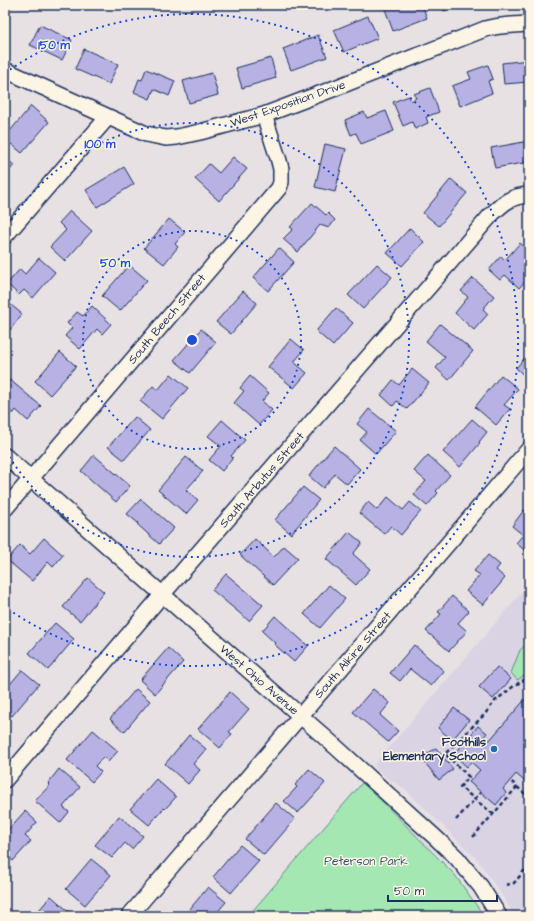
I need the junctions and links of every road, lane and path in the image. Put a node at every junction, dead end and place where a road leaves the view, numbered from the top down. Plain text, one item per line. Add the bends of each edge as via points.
1 (529, 24) edge
2 (5, 70) edge
3 (264, 115) junction
4 (108, 117) junction
5 (529, 195) edge
6 (5, 236) edge
7 (529, 449) edge
8 (5, 456) edge
9 (31, 479) junction
10 (5, 509) edge
11 (162, 595) junction
12 (529, 677) edge
13 (300, 716) junction
14 (5, 780) edge
15 (510, 780) dead end
16 (517, 787) junction
17 (481, 792) dead end
18 (529, 797) edge
19 (475, 799) junction
20 (493, 814) junction
21 (456, 820) dead end
22 (473, 837) dead end
23 (529, 865) edge
24 (506, 885) dead end
25 (129, 916) edge
26 (499, 916) edge

1 - 3 street, West Exposition Drive via 485,29
2 - 4 street, West Exposition Drive
3 - 4 street, West Exposition Drive via 166,138 146,134
3 - 9 street, South Beech Street via 281,169 279,188
4 - 6 street
5 - 11 street, South Arbutus Street via 516,197 500,205
7 - 13 street, South Alkire Street
8 - 9 street, West Ohio Avenue
9 - 10 street, South Beech Street
9 - 11 street, West Ohio Avenue
11 - 13 street, West Ohio Avenue
11 - 14 street, South Arbutus Street
12 - 19 path via 495,701 445,754 469,777 460,787
13 - 25 street, South Alkire Street
13 - 26 street, West Ohio Avenue via 452,854 481,887
15 - 16 path
16 - 18 path
16 - 20 path
17 - 19 path
19 - 20 path
19 - 21 path
20 - 22 path
23 - 24 path via 514,883

